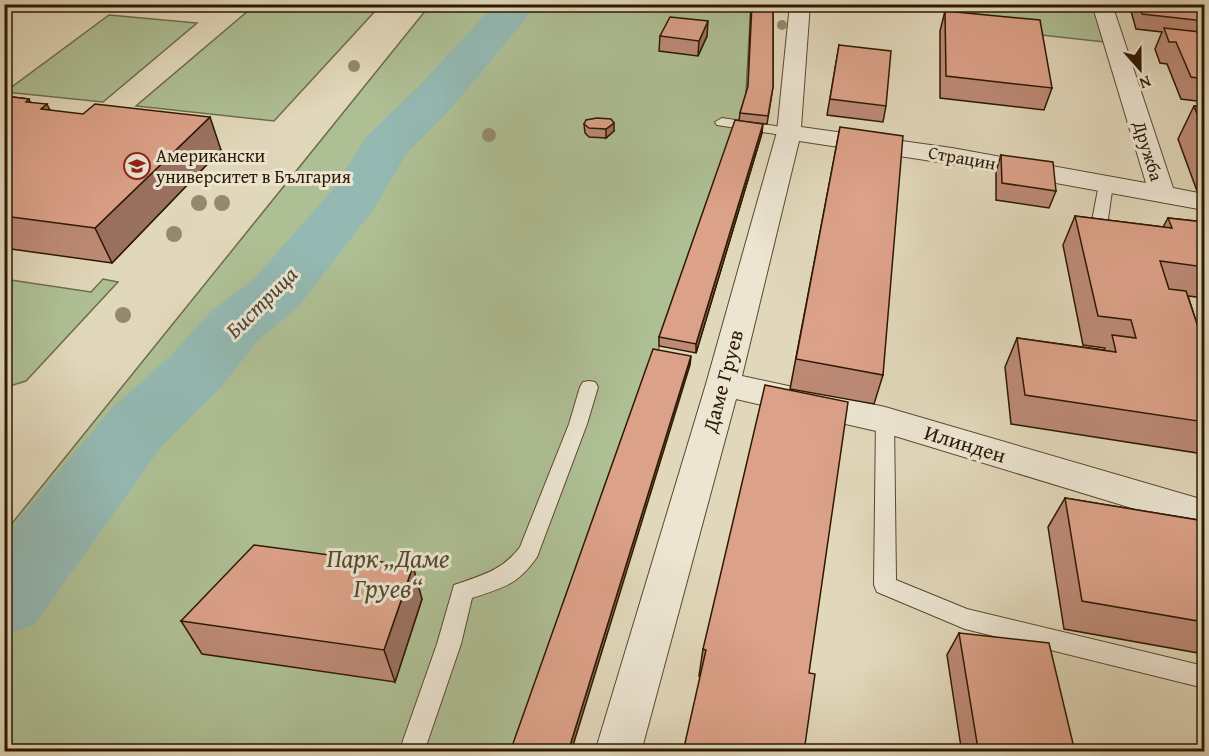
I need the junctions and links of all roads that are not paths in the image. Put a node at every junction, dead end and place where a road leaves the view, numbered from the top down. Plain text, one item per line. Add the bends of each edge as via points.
1 (360, 4) edge
2 (800, 4) edge
3 (1102, 4) edge
4 (390, 8) dead end
5 (722, 122) dead end
6 (789, 132) junction
7 (1106, 184) junction
8 (1162, 194) junction
9 (1204, 202) edge
10 (1099, 226) edge
11 (723, 384) junction
12 (589, 387) dead end
13 (885, 420) junction
14 (1204, 515) edge
15 (1204, 677) edge
16 (411, 752) edge
17 (618, 752) edge

1 - 4 lane
2 - 6 street, Даме Груев
3 - 8 street, Дружба
5 - 6 lane
6 - 7 street, Страцин
6 - 11 street, Даме Груев
7 - 8 street, Страцин
7 - 10 lane
8 - 9 street, Страцин
11 - 13 street, Илинден
11 - 17 street, Даме Груев
12 - 16 lane via 529,551 517,568 462,592 449,644
13 - 14 street, Илинден
13 - 15 lane via 885,585 965,619

